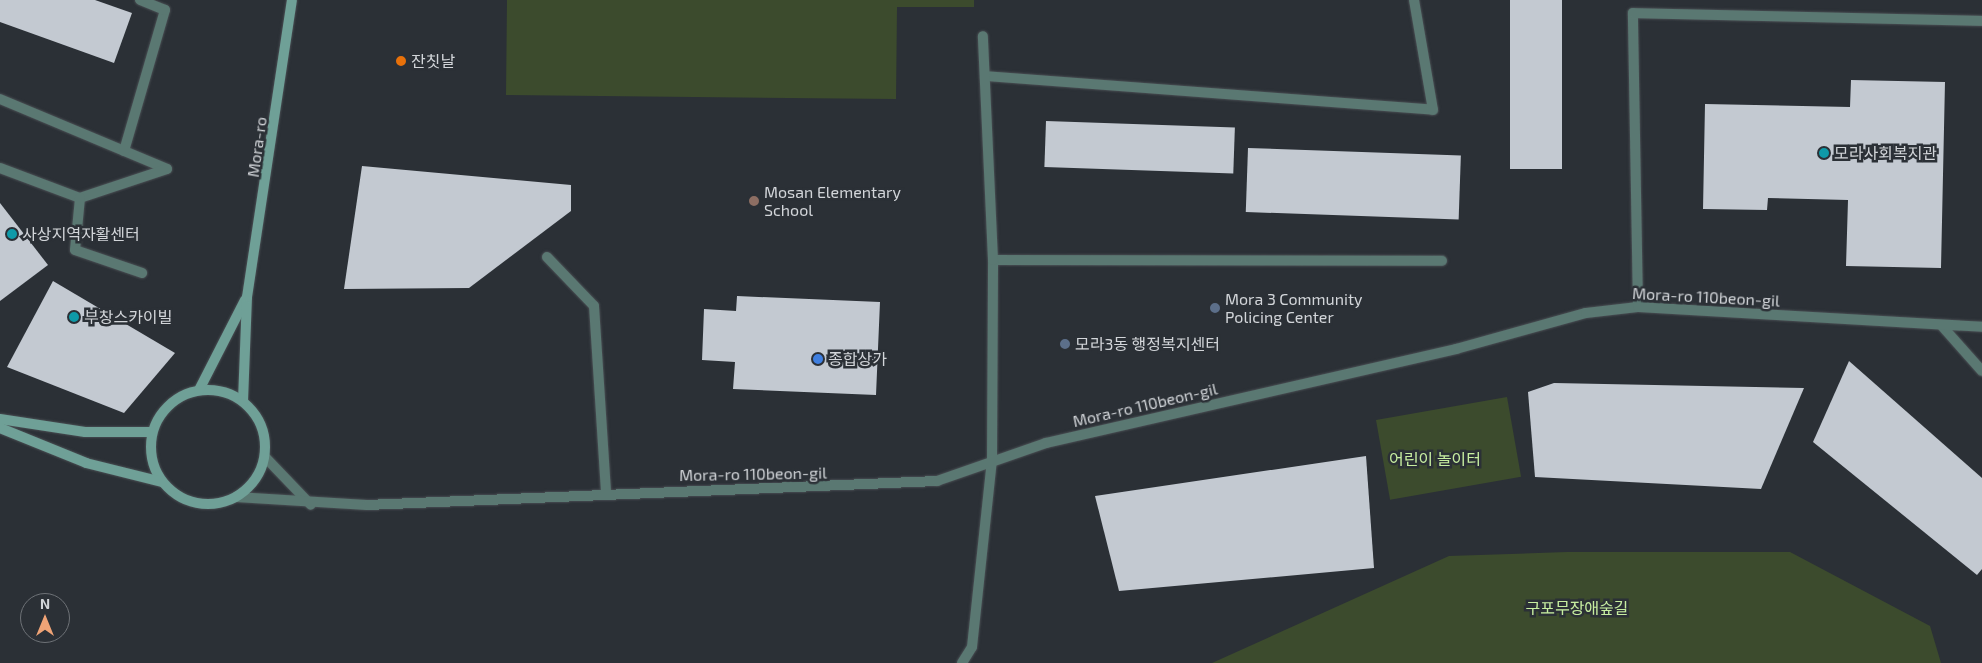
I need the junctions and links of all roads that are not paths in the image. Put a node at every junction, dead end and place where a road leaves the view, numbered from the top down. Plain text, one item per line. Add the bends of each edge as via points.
1 (140, 0) edge
2 (292, 0) edge
3 (1414, 0) edge
4 (1982, 21) edge
5 (983, 36) dead end
6 (985, 76) junction
7 (0, 98) edge
8 (124, 151) junction
9 (0, 168) edge
10 (80, 198) junction
11 (547, 257) dead end
12 (993, 260) junction
13 (1442, 262) dead end
14 (142, 273) dead end
15 (247, 296) junction
16 (1638, 307) junction
17 (1942, 326) junction
18 (1982, 327) edge
19 (1982, 371) edge
20 (199, 390) junction
21 (243, 401) junction
22 (0, 419) edge
23 (0, 428) edge
24 (152, 432) junction
25 (265, 457) junction
26 (992, 461) junction
27 (162, 482) junction
28 (606, 492) junction
29 (236, 497) junction
30 (311, 506) junction
31 (962, 663) edge

1 - 8 street via 165,10
2 - 15 street, Mora-ro
3 - 6 street via 1433,110
4 - 16 street via 1633,13
5 - 6 street
6 - 12 street
7 - 8 street
8 - 10 street via 167,169
9 - 10 street
10 - 14 street via 74,250
11 - 28 street via 594,306
12 - 13 street
12 - 26 street
15 - 20 street, Mora-ro
15 - 21 street, Mora-ro
16 - 17 street, Mora-ro 110beon-gil
16 - 26 street, Mora-ro 110beon-gil via 1586,313 1456,349 1046,443
17 - 18 street, Mora-ro 110beon-gil
17 - 19 street
20 - 21 street via 222,391
20 - 24 street, Mora-ro 110beon-gil via 164,409
21 - 25 street via 262,426
22 - 24 street via 85,432
23 - 27 street, Mora-ro 110beon-gil via 86,463
24 - 27 street, Mora-ro 110beon-gil via 151,458
25 - 29 street, Mora-ro 110beon-gil via 254,480
25 - 30 street
26 - 28 street, Mora-ro 110beon-gil via 937,481
26 - 31 street via 972,647
27 - 29 street, Mora-ro 110beon-gil via 190,502 213,504
28 - 30 street, Mora-ro 110beon-gil
29 - 30 street, Mora-ro 110beon-gil

